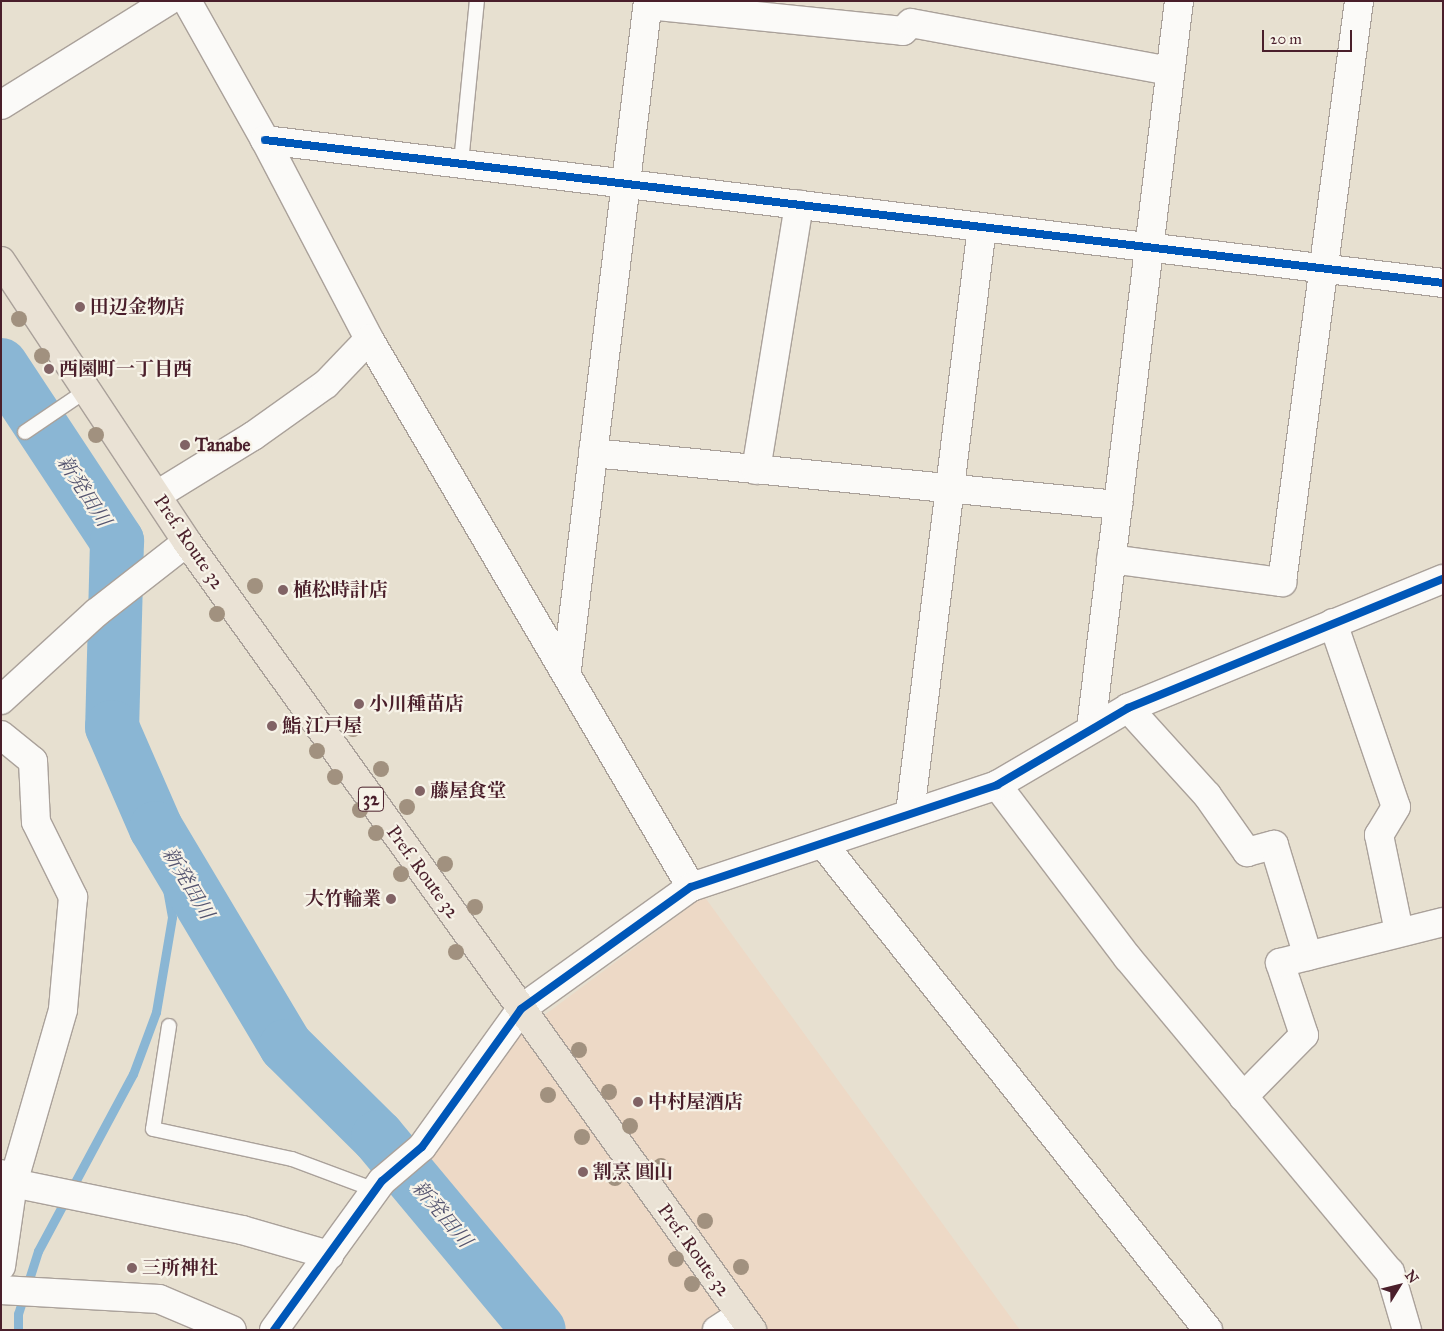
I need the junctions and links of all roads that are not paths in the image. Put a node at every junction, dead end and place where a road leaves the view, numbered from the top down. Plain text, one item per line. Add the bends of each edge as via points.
1 (168, 1) edge
2 (186, 1) edge
3 (477, 1) edge
4 (1179, 1) edge
5 (1360, 1) edge
6 (648, 3) edge
7 (1170, 70) junction
8 (1, 105) edge
9 (265, 140) junction
10 (461, 164) junction
11 (626, 183) junction
12 (799, 204) junction
13 (982, 227) junction
14 (1149, 247) junction
15 (1, 261) edge
16 (1327, 269) junction
17 (1443, 282) edge
18 (369, 339) junction
19 (87, 390) junction
20 (25, 432) dead end
21 (593, 453) junction
22 (756, 470) junction
23 (950, 487) junction
24 (157, 495) junction
25 (1118, 505) junction
26 (187, 542) junction
27 (1111, 559) junction
28 (1443, 579) edge
29 (1334, 623) junction
30 (566, 669) junction
31 (1, 700) edge
32 (1128, 708) junction
33 (1091, 728) junction
34 (1, 735) edge
35 (997, 784) junction
36 (910, 813) junction
37 (823, 844) junction
38 (692, 887) junction
39 (1443, 922) edge
40 (1399, 932) junction
41 (1308, 956) junction
42 (521, 1009) junction
43 (169, 1026) dead end
44 (1243, 1097) junction
45 (7, 1179) edge
46 (378, 1186) junction
47 (329, 1254) junction
48 (1, 1266) edge
49 (1, 1290) edge
50 (746, 1322) edge
51 (232, 1330) edge
52 (274, 1330) edge
53 (717, 1330) edge
54 (1208, 1330) edge
55 (1407, 1330) edge

1 - 8 street
2 - 9 street
3 - 10 lane
4 - 7 street
5 - 16 street
6 - 7 street via 903,31 911,23
6 - 11 street
7 - 14 street
9 - 10 street
9 - 18 street
10 - 11 street
11 - 12 street
11 - 21 street
12 - 13 street
12 - 22 street
13 - 14 street
13 - 23 street
14 - 16 street
14 - 25 street
15 - 19 main road, Pref. Route 32 / 32
16 - 17 street
16 - 27 street via 1282,582
18 - 24 street via 326,384 253,436
18 - 30 street
19 - 20 lane
19 - 24 main road, Pref. Route 32 / 32
21 - 22 street
21 - 30 street
22 - 23 street
23 - 25 street
23 - 36 street
24 - 26 main road, Pref. Route 32 / 32
25 - 27 street
26 - 31 street via 96,613
26 - 42 main road, Pref. Route 32 / 32
27 - 33 street
28 - 29 street
29 - 32 street
29 - 40 street via 1396,807 1379,836
30 - 38 street
32 - 33 street
32 - 41 street via 1207,795 1247,852 1274,845
33 - 35 street
34 - 45 street via 33,761 36,822 73,897 63,1010
35 - 36 street
35 - 44 street via 1128,958
36 - 37 street
37 - 38 street
37 - 54 street
38 - 42 street
39 - 40 street
40 - 41 street
41 - 44 street via 1280,963 1304,1035
42 - 46 street via 422,1147
42 - 50 main road, Pref. Route 32 / 32
43 - 46 lane via 153,1129 292,1159
44 - 55 street via 1390,1272
45 - 47 street via 242,1230
45 - 48 street
46 - 47 street
47 - 52 street
49 - 51 street via 159,1299
50 - 53 street

